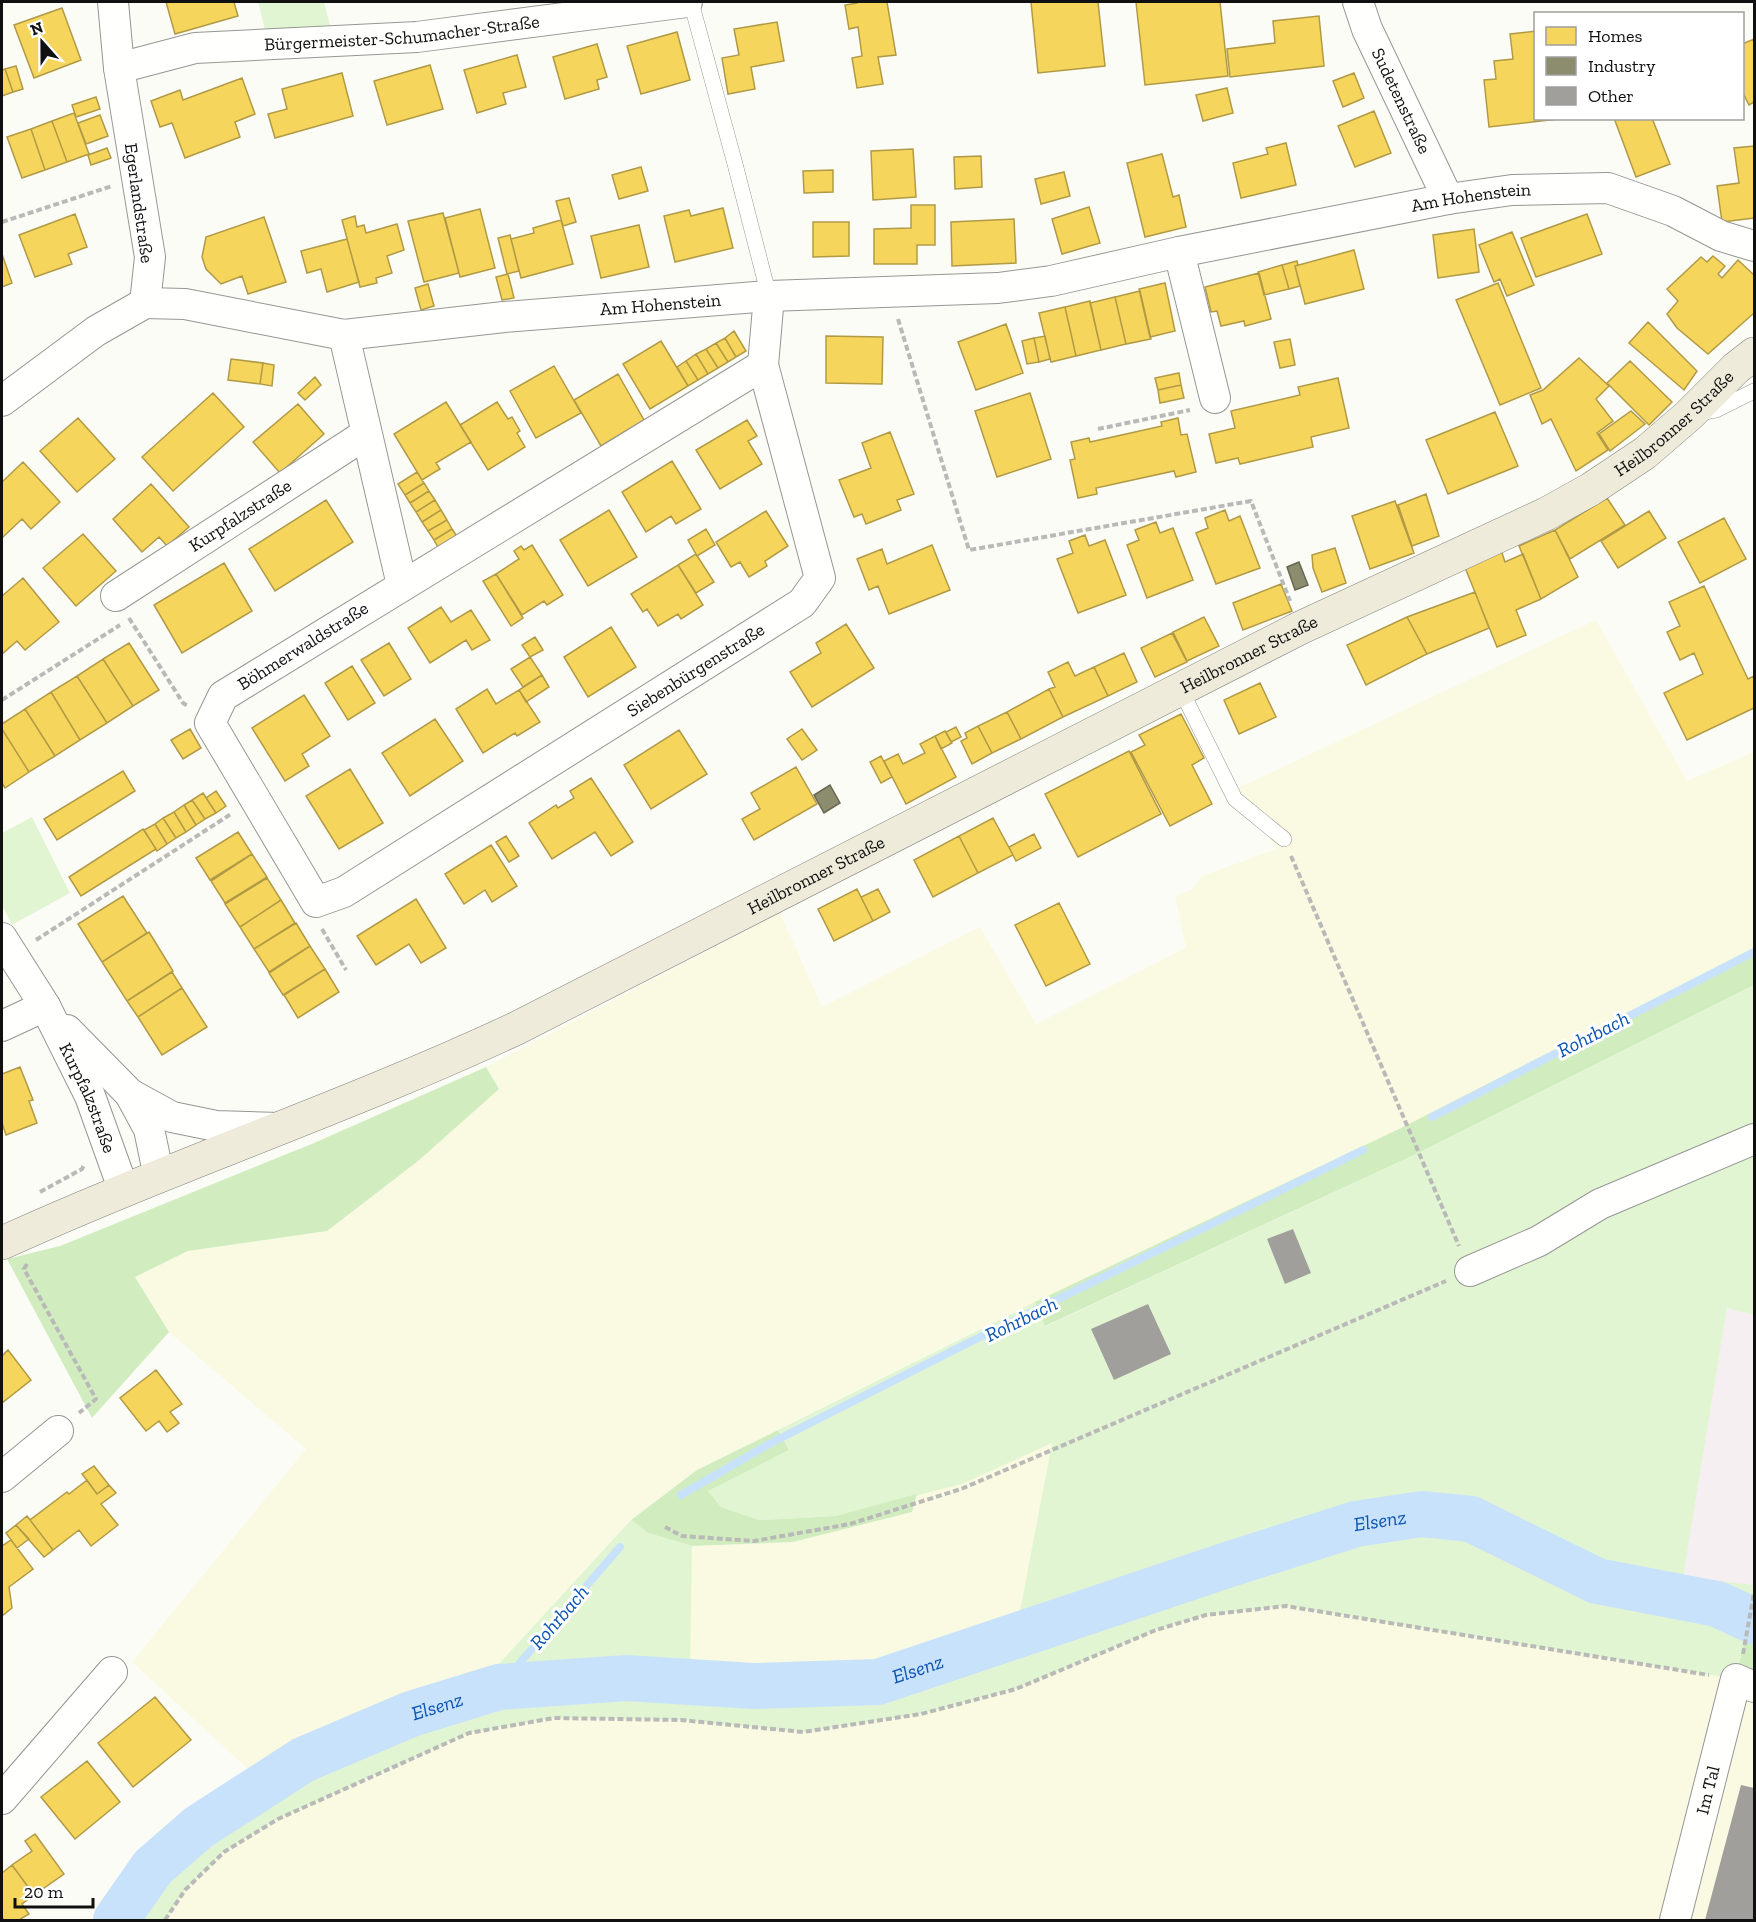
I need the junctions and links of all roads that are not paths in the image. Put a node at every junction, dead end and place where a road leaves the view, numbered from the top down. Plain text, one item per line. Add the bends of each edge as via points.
1 (113, 2) edge
2 (689, 2) edge
3 (1358, 2) edge
4 (119, 68) junction
5 (1448, 199) junction
6 (1755, 246) edge
7 (1179, 252) junction
8 (769, 296) junction
9 (145, 303) junction
10 (344, 335) junction
11 (1755, 354) edge
12 (763, 365) junction
13 (1755, 391) edge
14 (2, 401) edge
15 (1207, 403) road end
16 (1689, 415) junction
17 (366, 434) junction
18 (402, 585) junction
19 (122, 608) road end
20 (1180, 688) junction
21 (255, 798) joint
22 (1284, 839) road end
23 (7, 946) edge
24 (45, 1006) junction
25 (2, 1026) edge
26 (130, 1094) junction
27 (281, 1128) junction
28 (1755, 1139) edge
29 (159, 1177) junction
30 (124, 1191) junction
31 (2, 1243) edge
32 (1470, 1271) road end
33 (58, 1431) road end
34 (2, 1476) edge
35 (112, 1672) dead end
36 (1745, 1673) edge
37 (2, 1799) edge
38 (1675, 1920) edge

1 - 4 street, Egerlandstraße
2 - 4 street, Bürgermeister-Schumacher-Straße via 417,37 195,48
2 - 8 lane
3 - 5 street, Sudetenstraße via 1367,29
4 - 9 street, Egerlandstraße via 150,257
5 - 6 street, Am Hohenstein via 1512,190 1608,188 1673,211 1721,236
5 - 7 street, Am Hohenstein
7 - 8 street, Am Hohenstein via 1040,283 998,288
7 - 15 street
8 - 10 street, Am Hohenstein via 504,317
8 - 12 street, Siebenbürgenstraße
9 - 10 street, Am Hohenstein via 185,304
9 - 14 street via 96,331
10 - 17 street
11 - 16 main road, Heilbronner Straße
12 - 18 street, Böhmerwaldstraße
12 - 21 street, Siebenbürgenstraße via 820,578 802,603 344,892 316,902
13 - 16 lane via 1716,410
16 - 20 main road, Heilbronner Straße via 1645,453 1546,514 1340,608
17 - 18 street
17 - 19 street, Kurpfalzstraße
18 - 21 street, Böhmerwaldstraße via 223,696 210,723
20 - 22 lane via 1235,799
20 - 27 main road, Heilbronner Straße via 593,991 467,1052
23 - 24 street, Kurpfalzstraße
24 - 25 street
24 - 26 street, Kurpfalzstraße
24 - 30 street, Kurpfalzstraße via 90,1096
26 - 27 street, Kurpfalzstraße via 172,1118 216,1126
26 - 29 street, Kurpfalzstraße via 149,1129
27 - 29 main road, Heilbronner Straße
28 - 32 street via 1600,1204 1539,1241
29 - 30 main road, Heilbronner Straße
30 - 31 main road, Heilbronner Straße
33 - 34 street
35 - 37 street
36 - 38 street, Im Tal

